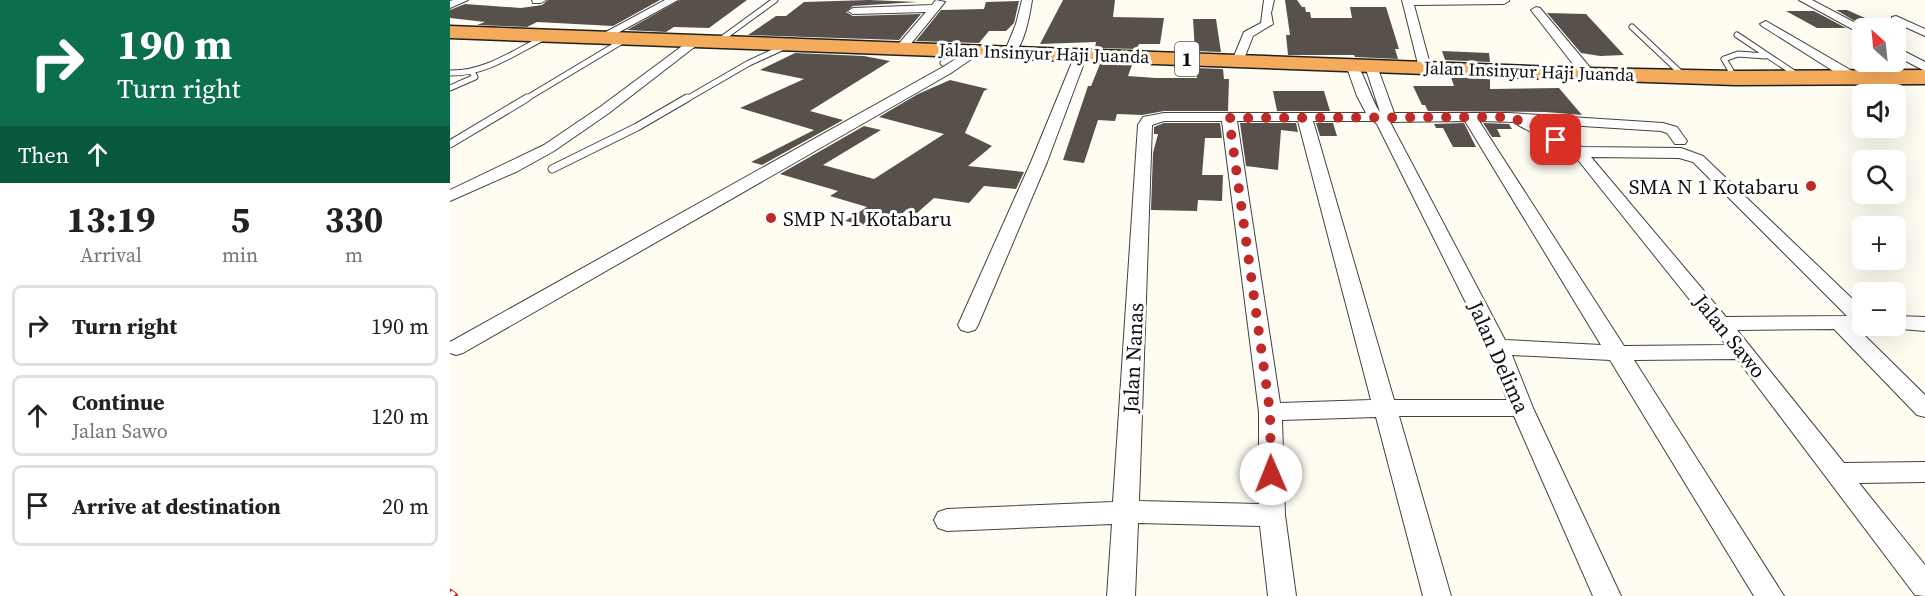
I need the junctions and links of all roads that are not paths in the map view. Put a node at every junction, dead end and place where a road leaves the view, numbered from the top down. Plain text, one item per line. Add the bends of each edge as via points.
1 (463, 0) edge
2 (673, 0) edge
3 (775, 0) edge
4 (863, 0) edge
5 (1027, 0) edge
6 (1269, 0) edge
7 (1804, 0) edge
8 (1408, 1) edge
9 (1504, 1) edge
10 (938, 4) edge
11 (450, 5) edge
12 (1536, 10) dead end
13 (1766, 24) dead end
14 (1906, 24) edge
15 (1852, 26) edge
16 (1632, 27) dead end
17 (450, 32) edge
18 (1925, 33) edge
19 (1737, 35) dead end
20 (545, 37) junction
21 (599, 39) junction
22 (624, 40) junction
23 (693, 42) junction
24 (716, 42) junction
25 (789, 45) junction
26 (901, 48) junction
27 (970, 50) junction
28 (1011, 51) junction
29 (1081, 55) junction
30 (1767, 56) junction
31 (1906, 57) edge
32 (1238, 61) junction
33 (943, 63) dead end
34 (1361, 66) junction
35 (1925, 67) edge
36 (1425, 68) junction
37 (472, 72) junction
38 (450, 73) edge
39 (1588, 74) junction
40 (1684, 76) junction
41 (1925, 77) edge
42 (1735, 78) junction
43 (1802, 78) junction
44 (1854, 78) junction
45 (450, 88) edge
46 (1304, 116) junction
47 (1509, 117) junction
48 (1229, 118) junction
49 (1381, 118) junction
50 (1470, 118) junction
51 (1680, 141) dead end
52 (450, 144) edge
53 (1579, 152) junction
54 (552, 169) dead end
55 (450, 196) edge
56 (1852, 310) edge
57 (1852, 321) edge
58 (1839, 322) junction
59 (1906, 323) edge
60 (1720, 324) junction
61 (1925, 324) edge
62 (968, 325) dead end
63 (1498, 347) junction
64 (456, 348) dead end
65 (1743, 352) junction
66 (1619, 353) junction
67 (1383, 408) junction
68 (1522, 408) junction
69 (1925, 409) edge
70 (1270, 412) junction
71 (1925, 472) edge
72 (1837, 473) junction
73 (1126, 512) junction
74 (1272, 515) junction
75 (947, 520) dead end
76 (1925, 586) edge
77 (1121, 596) edge
78 (1282, 596) edge
79 (1437, 596) edge
80 (1607, 596) edge
81 (1770, 596) edge

1 - 11 street
2 - 21 street
3 - 24 lane
4 - 10 street via 853,11
5 - 28 street
6 - 32 street via 1267,24 1248,34
7 - 15 street
8 - 9 street
8 - 36 street
10 - 26 street
12 - 39 street
13 - 44 street
14 - 18 street
16 - 40 lane
17 - 20 highway, Jalan Insinyur Haji Juanda / 1
19 - 30 lane
20 - 21 highway, Jalan Insinyur Haji Juanda / 1
20 - 37 lane
21 - 22 highway, Jalan Insinyur Haji Juanda / 1
22 - 23 highway, Jalan Insinyur Haji Juanda / 1
22 - 52 lane
23 - 24 highway, Jalan Insinyur Haji Juanda / 1
23 - 55 street via 549,148
24 - 25 highway, Jalan Insinyur Haji Juanda / 1
25 - 26 highway, Jalan Insinyur Haji Juanda / 1
25 - 54 lane
26 - 27 highway, Jalan Insinyur Haji Juanda / 1
27 - 28 highway, Jalan Insinyur Haji Juanda / 1
27 - 33 lane
27 - 64 street via 937,75
28 - 29 highway, Jalan Insinyur Haji Juanda / 1
29 - 32 highway, Jalan Insinyur Haji Juanda / 1
29 - 62 street
30 - 42 lane via 1724,59
30 - 43 lane
31 - 35 street
32 - 34 highway, Jalan Insinyur Haji Juanda / 1
34 - 36 highway, Jalan Insinyur Haji Juanda / 1
34 - 49 street, Jalan Delima via 1366,104
34 - 49 street, Jalan Delima via 1385,101
36 - 39 highway, Jalan Insinyur Haji Juanda / 1
37 - 38 lane
37 - 45 lane via 475,77 471,80
39 - 40 highway, Jalan Insinyur Haji Juanda / 1
40 - 42 highway, Jalan Insinyur Haji Juanda / 1
41 - 44 highway, Jalan Insinyur Haji Juanda / 1
42 - 43 highway, Jalan Insinyur Haji Juanda / 1
43 - 44 highway, Jalan Insinyur Haji Juanda / 1
46 - 48 street
46 - 49 street
46 - 67 street
47 - 50 street
47 - 51 street via 1664,127 1672,130
47 - 53 street, Jalan Sawo via 1534,126
48 - 70 street
48 - 73 street, Jalan Nanas via 1164,117 1148,120 1145,125
49 - 50 street
49 - 63 street, Jalan Delima
50 - 66 street
53 - 56 street via 1681,153 1698,159
53 - 60 street, Jalan Sawo
57 - 58 street
58 - 60 street
58 - 69 street
59 - 61 street
60 - 65 street, Jalan Sawo
63 - 66 street
63 - 68 street, Jalan Delima
65 - 66 street
65 - 72 street, Jalan Sawo
66 - 81 street
67 - 68 street
67 - 70 street
67 - 79 street
68 - 80 street, Jalan Delima
70 - 74 street
71 - 72 street
72 - 76 street, Jalan Sawo
73 - 74 street
73 - 75 street
73 - 77 street, Jalan Nanas
74 - 78 street

